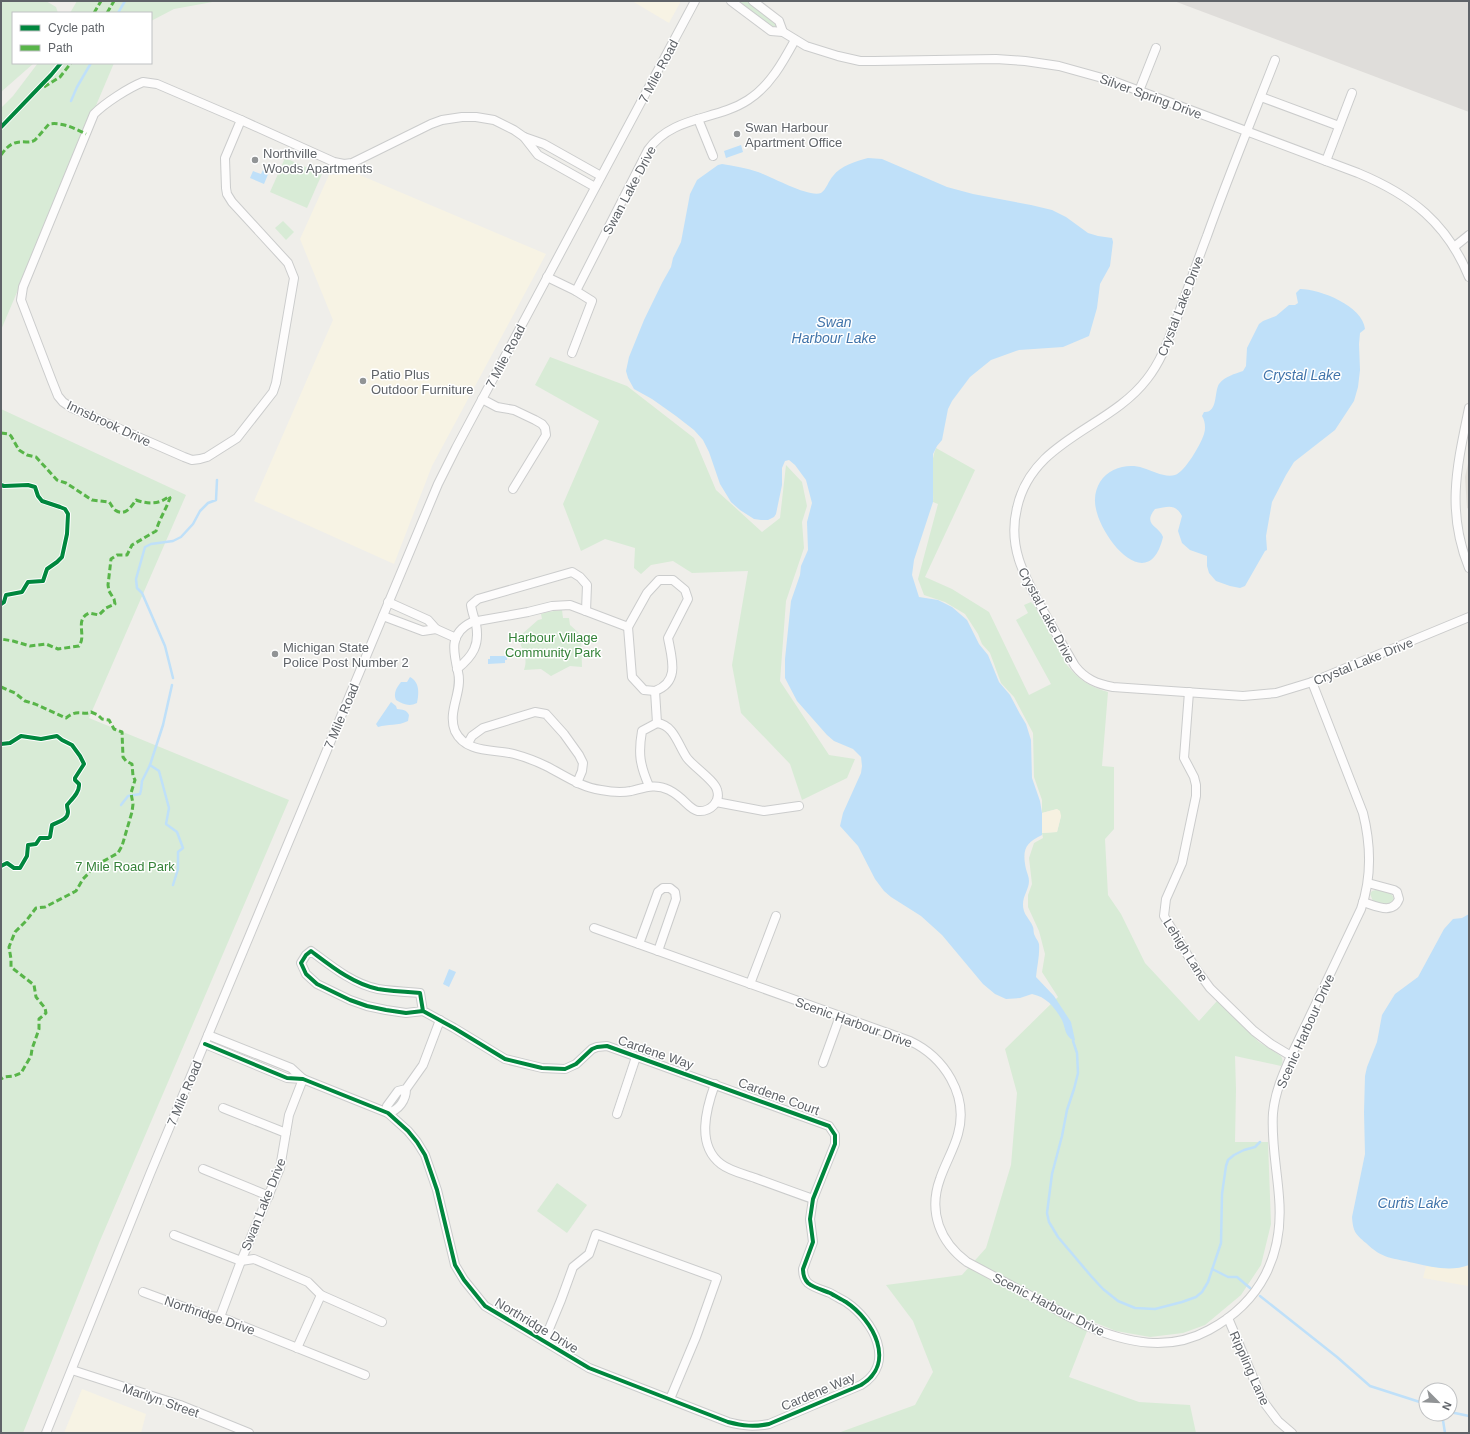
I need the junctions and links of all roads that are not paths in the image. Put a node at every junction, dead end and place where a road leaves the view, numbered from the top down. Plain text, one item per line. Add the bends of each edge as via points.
1 (695, 1) edge
2 (731, 1) edge
3 (754, 1) edge
4 (783, 32) junction
5 (795, 40) junction
6 (1156, 48) dead end
7 (1275, 60) dead end
8 (1139, 91) junction
9 (1352, 94) dead end
10 (1261, 97) junction
11 (698, 119) junction
12 (241, 120) junction
13 (1339, 126) junction
14 (1247, 132) junction
15 (524, 137) junction
16 (713, 156) dead end
17 (1326, 161) junction
18 (601, 176) junction
19 (595, 187) junction
20 (1469, 235) edge
21 (1454, 247) junction
22 (1469, 277) edge
23 (547, 278) junction
24 (576, 291) junction
25 (572, 353) dead end
26 (482, 399) junction
27 (1469, 408) edge
28 (513, 489) dead end
29 (1469, 568) edge
30 (388, 602) junction
31 (586, 611) junction
32 (383, 616) junction
33 (1469, 617) edge
34 (475, 622) junction
35 (628, 627) junction
36 (436, 629) junction
37 (456, 638) junction
38 (457, 669) junction
39 (1312, 682) junction
40 (655, 691) junction
41 (1189, 692) junction
42 (657, 723) junction
43 (468, 743) junction
44 (577, 783) junction
45 (649, 786) junction
46 (716, 802) junction
47 (798, 806) dead end
48 (1368, 883) junction
49 (1363, 902) junction
50 (776, 916) dead end
51 (594, 928) dead end
52 (639, 944) junction
53 (658, 951) junction
54 (750, 984) junction
55 (423, 1011) junction
56 (840, 1016) junction
57 (440, 1020) junction
58 (208, 1035) junction
59 (205, 1044) junction
60 (636, 1056) junction
61 (1291, 1056) junction
62 (823, 1063) dead end
63 (303, 1079) junction
64 (715, 1084) junction
65 (223, 1108) dead end
66 (388, 1113) junction
67 (617, 1114) dead end
68 (286, 1133) junction
69 (203, 1169) dead end
70 (269, 1196) junction
71 (813, 1198) junction
72 (174, 1235) dead end
73 (241, 1261) junction
74 (143, 1292) dead end
75 (320, 1295) junction
76 (220, 1317) junction
77 (1228, 1318) junction
78 (382, 1322) dead end
79 (544, 1342) junction
80 (297, 1348) junction
81 (72, 1370) junction
82 (365, 1375) dead end
83 (670, 1399) junction
84 (744, 1430) edge
85 (46, 1433) edge
86 (249, 1433) edge
87 (1292, 1433) edge

1 - 18 street, 7 Mile Road
2 - 4 street, Silver Spring Drive via 771,31
3 - 4 street, Silver Spring Drive via 779,21
4 - 5 street, Silver Spring Drive
5 - 8 street, Silver Spring Drive via 806,46 860,61 996,59 1043,63 1104,78
5 - 11 street, Swan Lake Drive via 772,77 753,96 736,106
6 - 8 street
7 - 10 street, Crystal Lake Drive
8 - 14 street, Silver Spring Drive
9 - 13 street
10 - 13 street
10 - 14 street, Crystal Lake Drive
11 - 16 street
11 - 24 street, Swan Lake Drive via 670,129 651,146
12 - 12 street, Innsbrook Drive via 149,82 138,84 99,109 91,120 21,291 49,374 63,402 192,460 207,457 237,438 273,392 294,282 288,263 227,194 225,158
12 - 15 street, Innsbrook Drive via 334,162 344,164 352,163 431,124 453,118 476,117 494,120
13 - 17 street
14 - 17 street, Silver Spring Drive
14 - 41 street, Crystal Lake Drive via 1156,366 1126,400 1051,452 1038,464 1022,492 1015,518 1015,546 1022,572 1080,673 1103,685
15 - 18 street, Innsbrook Drive via 544,144
15 - 19 street, Innsbrook Drive via 538,155
17 - 21 street, Silver Spring Drive via 1380,182 1400,193 1427,214
18 - 19 street, 7 Mile Road
19 - 23 street, 7 Mile Road
20 - 21 street
21 - 22 street, Silver Spring Drive
23 - 24 street
23 - 26 street, 7 Mile Road
24 - 25 street via 592,301
26 - 28 street via 497,407 514,410 545,428 546,434
26 - 30 street, 7 Mile Road via 438,484
27 - 29 street via 1456,471 1455,492 1458,532
30 - 32 street, 7 Mile Road
30 - 36 street via 428,620
31 - 34 street via 570,605 552,606
31 - 34 street via 587,585 572,572 478,599 471,605
31 - 35 street
32 - 36 street via 423,631
32 - 58 street, 7 Mile Road
33 - 39 street, Crystal Lake Drive
34 - 37 street via 468,624
34 - 38 street via 477,636 472,654
35 - 40 street via 632,677 644,690
35 - 40 street via 647,593 659,580 673,580 685,590 688,599 668,638 672,657 670,682
36 - 37 street
37 - 38 street via 454,654
38 - 43 street via 460,685 453,720 459,738
39 - 41 street, Crystal Lake Drive via 1263,695
39 - 48 street, Scenic Harbour Drive via 1364,813 1370,854
40 - 42 street
41 - 61 street, Lehigh Lane via 1184,758 1194,777 1196,796 1182,863 1166,899 1164,916 1210,988 1254,1031
42 - 45 street via 642,731 639,748 642,769
42 - 46 street via 670,729 688,759 715,786 718,796
43 - 44 street via 474,748 508,752 545,765
43 - 44 street via 472,736 483,728 535,712 546,714 564,734 583,763
44 - 45 street via 610,792 632,791
45 - 46 street via 669,790 698,811 707,810
46 - 47 street via 764,810
48 - 49 street, Scenic Harbour Drive
48 - 49 street via 1398,892 1399,899 1395,906 1389,909
49 - 61 street, Scenic Harbour Drive
50 - 54 street
51 - 52 street, Scenic Harbour Drive
52 - 53 street, Scenic Harbour Drive
52 - 53 street via 658,892 663,888 670,888 675,892 676,898
53 - 54 street, Scenic Harbour Drive
54 - 56 street, Scenic Harbour Drive
55 - 55 street via 386,1010 350,1000 317,984 306,974 301,963 311,951 341,973 361,983 377,989 420,993
55 - 57 street, Cardene Way
56 - 62 street
56 - 77 street, Scenic Harbour Drive via 920,1046 939,1062 952,1080 959,1104 960,1126 939,1181 935,1206 943,1236 960,1257 1087,1326 1125,1340 1153,1343 1180,1340 1206,1332
57 - 60 street, Cardene Way via 505,1059 542,1068 570,1067 592,1049 602,1046
57 - 66 street via 423,1065 406,1089 406,1097 395,1111
58 - 59 street, 7 Mile Road
58 - 63 street, Northridge Drive via 291,1068
59 - 63 street, Northridge Drive via 287,1078
59 - 81 street, 7 Mile Road
60 - 64 street, Cardene Way
60 - 67 street
61 - 77 street, Scenic Harbour Drive via 1278,1085 1273,1113 1280,1210 1275,1249 1269,1268 1258,1288
63 - 66 street, Northridge Drive
63 - 68 street, Swan Lake Drive via 289,1115
64 - 71 street via 705,1120 706,1144 714,1157 728,1168
64 - 71 street, Cardene Court via 831,1128 835,1135 834,1144
65 - 68 street
66 - 79 street, Northridge Drive via 417,1142 429,1164 452,1256 461,1277 485,1306
68 - 70 street, Swan Lake Drive via 283,1160
69 - 70 street
70 - 73 street, Swan Lake Drive
71 - 84 street, Cardene Way via 810,1218 813,1242 803,1269 804,1277 810,1284 846,1302 862,1317 878,1343 878,1364 871,1377 861,1384 769,1424
72 - 73 street
73 - 75 street via 254,1259 308,1282
73 - 76 street, Swan Lake Drive
74 - 76 street, Northridge Drive via 208,1316
75 - 78 street
75 - 80 street
76 - 80 street, Northridge Drive
77 - 87 street, Rippling Lane via 1263,1401 1278,1421
79 - 83 street, Northridge Drive via 589,1368
79 - 83 street, Northridge Drive via 573,1267 589,1254 596,1234 717,1278
80 - 82 street, Northridge Drive
81 - 85 street, 7 Mile Road
81 - 86 street, Marilyn Street via 180,1405
83 - 84 street, Northridge Drive

